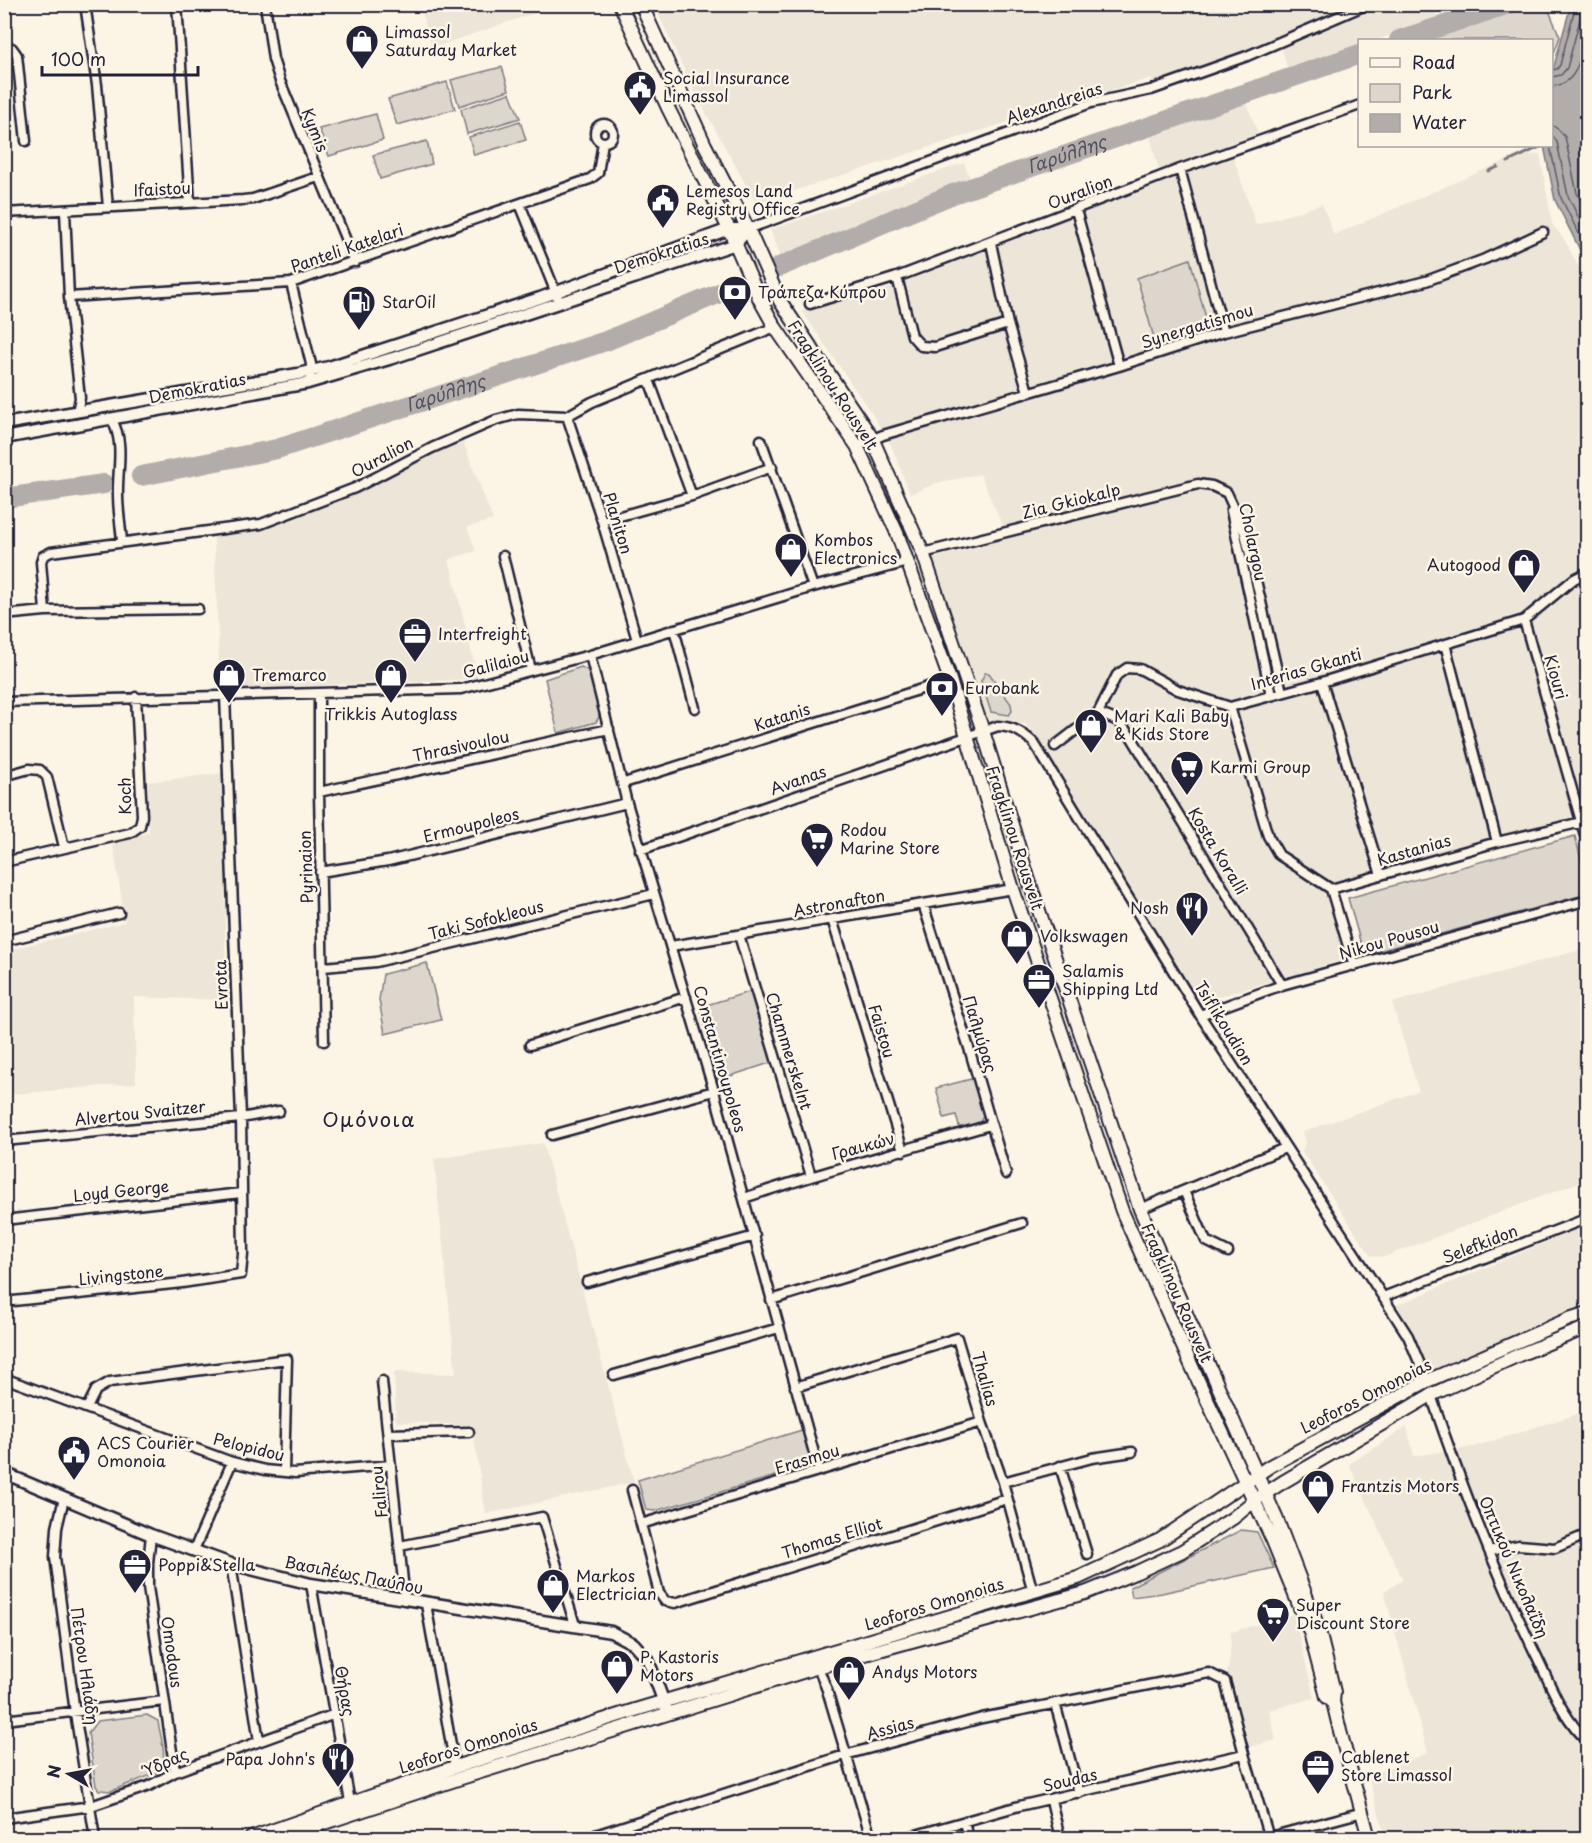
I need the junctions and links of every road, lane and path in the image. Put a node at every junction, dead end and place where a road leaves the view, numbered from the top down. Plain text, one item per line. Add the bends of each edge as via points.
1 (85, 4) edge
2 (177, 4) edge
3 (265, 4) edge
4 (620, 4) edge
5 (663, 4) edge
6 (1368, 4) edge
7 (642, 7) edge
8 (4, 45) edge
9 (1358, 105) edge
10 (26, 141) dead end
11 (603, 142) dead end
12 (1180, 169) junction
13 (318, 177) junction
14 (190, 203) junction
15 (520, 204) junction
16 (108, 207) junction
17 (1076, 210) junction
18 (65, 211) junction
19 (4, 213) edge
20 (729, 229) junction
21 (748, 229) junction
22 (1543, 232) dead end
23 (991, 243) junction
24 (736, 244) junction
25 (355, 262) junction
26 (897, 277) junction
27 (291, 283) junction
28 (554, 293) junction
29 (69, 297) junction
30 (564, 301) junction
31 (810, 304) dead end
32 (1008, 324) junction
33 (775, 327) junction
34 (1224, 332) junction
35 (1119, 366) junction
36 (311, 371) junction
37 (649, 380) junction
38 (308, 383) junction
39 (1028, 392) junction
40 (77, 412) junction
41 (567, 416) junction
42 (112, 420) junction
43 (6, 422) edge
44 (4, 438) edge
45 (873, 438) junction
46 (761, 440) dead end
47 (857, 446) junction
48 (772, 467) junction
49 (1227, 493) junction
50 (692, 496) junction
51 (602, 521) junction
52 (122, 542) junction
53 (923, 553) junction
54 (503, 556) dead end
55 (908, 562) junction
56 (1587, 572) edge
57 (813, 587) junction
58 (198, 609) dead end
59 (45, 611) junction
60 (4, 615) edge
61 (1524, 620) junction
62 (674, 629) junction
63 (637, 640) junction
64 (1445, 644) junction
65 (590, 655) junction
66 (531, 670) junction
67 (950, 680) junction
68 (1322, 681) junction
69 (1282, 692) junction
70 (319, 693) junction
71 (225, 695) junction
72 (1271, 695) junction
73 (136, 697) junction
74 (4, 702) edge
75 (1230, 707) junction
76 (695, 708) dead end
77 (1098, 713) junction
78 (609, 729) junction
79 (983, 731) junction
80 (966, 738) junction
81 (1055, 746) dead end
82 (4, 776) edge
83 (624, 783) junction
84 (319, 792) junction
85 (627, 802) junction
86 (1582, 822) junction
87 (1497, 842) junction
88 (1587, 846) edge
89 (64, 847) junction
90 (640, 850) junction
91 (4, 862) edge
92 (320, 872) junction
93 (1380, 875) junction
94 (1013, 888) junction
95 (1331, 889) junction
96 (654, 894) junction
97 (1587, 900) edge
98 (923, 903) junction
99 (118, 913) dead end
100 (832, 919) junction
101 (739, 935) junction
102 (4, 941) edge
103 (671, 946) junction
104 (1354, 966) junction
105 (324, 967) junction
106 (1282, 985) junction
107 (686, 997) junction
108 (1200, 1015) junction
109 (324, 1041) dead end
110 (530, 1045) dead end
111 (714, 1091) junction
112 (279, 1111) dead end
113 (241, 1118) junction
114 (990, 1125) junction
115 (552, 1135) dead end
116 (4, 1141) edge
117 (1286, 1149) junction
118 (903, 1151) junction
119 (1006, 1174) dead end
120 (811, 1176) junction
121 (1184, 1191) junction
122 (241, 1193) junction
123 (744, 1198) junction
124 (1140, 1209) junction
125 (1587, 1218) edge
126 (4, 1220) edge
127 (1022, 1223) dead end
128 (755, 1236) junction
129 (1228, 1252) dead end
130 (241, 1274) joint
131 (587, 1282) dead end
132 (1383, 1297) junction
133 (771, 1300) junction
134 (4, 1302) edge
135 (1587, 1313) edge
136 (1587, 1327) edge
137 (779, 1328) junction
138 (614, 1375) dead end
139 (4, 1378) edge
140 (382, 1381) dead end
141 (1427, 1381) junction
142 (795, 1387) junction
143 (1431, 1395) junction
144 (87, 1408) junction
145 (981, 1422) junction
146 (469, 1431) dead end
147 (388, 1434) junction
148 (1132, 1452) dead end
149 (231, 1462) junction
150 (391, 1465) junction
151 (1060, 1466) junction
152 (819, 1471) junction
153 (284, 1472) junction
154 (4, 1473) edge
155 (1257, 1473) junction
156 (1246, 1481) junction
157 (1003, 1482) junction
158 (632, 1490) dead end
159 (1266, 1493) junction
160 (64, 1498) junction
161 (1007, 1499) junction
162 (1254, 1500) junction
163 (641, 1524) junction
164 (1587, 1534) edge
165 (151, 1535) junction
166 (400, 1546) junction
167 (194, 1550) junction
168 (1489, 1551) junction
169 (1087, 1554) dead end
170 (231, 1564) junction
171 (311, 1584) junction
172 (1033, 1592) junction
173 (405, 1600) junction
174 (426, 1604) junction
175 (575, 1625) junction
176 (818, 1667) junction
177 (164, 1701) junction
178 (1333, 1702) junction
179 (1055, 1703) junction
180 (666, 1708) junction
181 (75, 1713) junction
182 (334, 1714) junction
183 (4, 1720) edge
184 (259, 1741) junction
185 (1587, 1741) edge
186 (1244, 1754) junction
187 (845, 1755) junction
188 (455, 1767) junction
189 (174, 1772) junction
190 (1078, 1793) junction
191 (1051, 1800) junction
192 (350, 1802) junction
193 (91, 1806) junction
194 (1363, 1812) junction
195 (4, 1818) edge
196 (964, 1822) junction
197 (292, 1836) edge
198 (1268, 1838) edge
199 (95, 1839) edge
200 (251, 1839) edge
201 (279, 1839) edge
202 (586, 1839) edge
203 (871, 1839) edge
204 (905, 1839) edge
205 (968, 1839) edge
206 (1060, 1839) edge
207 (1369, 1839) edge

1 - 16 street
2 - 14 street
3 - 13 street, Kymis via 273,59
4 - 20 main road, Fragklinou Rousvelt
5 - 7 street
6 - 21 street, Alexandreias via 1247,56 1151,90 1091,104
7 - 21 main road, Fragklinou Rousvelt
8 - 10 street via 17,55
9 - 12 street, Ouralion
11 - 15 street, Panteli Katelari via 595,176
12 - 17 street, Ouralion
12 - 34 street
13 - 14 street, Ifaistou via 253,199
13 - 25 street, Kymis
14 - 16 street, Ifaistou
15 - 25 street, Panteli Katelari
15 - 28 street
16 - 18 street, Ifaistou
17 - 23 street, Ouralion
17 - 35 street
18 - 19 street, Ifaistou
18 - 29 street
20 - 21 street, Demokratias
20 - 24 main road, Fragklinou Rousvelt
20 - 28 street, Demokratias
21 - 24 street
21 - 45 main road, Fragklinou Rousvelt via 780,301
22 - 34 street, Synergatismou via 1426,281
23 - 26 street, Ouralion
23 - 32 street
24 - 30 street, Demokratias
24 - 33 main road, Fragklinou Rousvelt
25 - 27 street, Panteli Katelari
26 - 31 street, Ouralion
26 - 32 street via 912,336 921,346 935,347
27 - 29 street, Panteli Katelari
27 - 36 street
28 - 30 street
28 - 36 street, Demokratias
29 - 40 street via 80,398
30 - 38 street, Demokratias
32 - 39 street
33 - 37 street
33 - 47 main road, Fragklinou Rousvelt
34 - 35 street, Synergatismou
35 - 39 street, Synergatismou
36 - 38 street
36 - 40 street, Demokratias
37 - 41 street
37 - 50 street
38 - 42 street, Demokratias
39 - 45 street, Synergatismou
40 - 43 street, Demokratias
41 - 51 street, Planiton
41 - 52 street, Ouralion via 518,414 496,420 356,488 261,524
42 - 44 street, Demokratias
42 - 52 street via 117,428 120,460 117,494
45 - 47 street, Synergatismou
45 - 53 main road, Fragklinou Rousvelt
46 - 48 street
47 - 55 main road, Fragklinou Rousvelt
48 - 50 street
48 - 57 street
49 - 53 street, Zia Gkiokalp via 1198,484
49 - 69 street, Cholargou via 1245,533
49 - 72 street, Cholargou
50 - 51 street
51 - 63 street, Planiton
52 - 59 street, Ouralion via 43,556
53 - 79 main road, Fragklinou Rousvelt
54 - 66 street
55 - 57 street, Galilaiou
55 - 67 main road, Fragklinou Rousvelt
56 - 61 street, Interias Gkanti
57 - 62 street, Galilaiou
58 - 59 street
59 - 60 street
61 - 64 street, Interias Gkanti
61 - 86 street, Kiouri
62 - 63 street, Galilaiou
62 - 76 street
63 - 65 street, Galilaiou
64 - 68 street, Interias Gkanti
64 - 87 street
65 - 66 street, Galilaiou
65 - 78 street, Constantinoupoleos
66 - 70 street, Galilaiou via 461,689
67 - 80 main road, Fragklinou Rousvelt
67 - 83 street, Katanis
68 - 69 street, Interias Gkanti
68 - 93 street
69 - 72 street, Interias Gkanti
70 - 71 street, Galilaiou
70 - 84 street, Pyrinaion
71 - 73 street, Galilaiou
71 - 113 street, Evrota
72 - 75 street, Interias Gkanti
73 - 74 street, Galilaiou
73 - 89 street, Koch via 140,826 130,833
75 - 77 street via 1178,690 1140,669 1127,668 1117,675
75 - 95 street via 1268,836 1279,855
77 - 81 street
77 - 106 street, Kosta Koralli via 1118,721 1132,738
78 - 83 street, Constantinoupoleos
78 - 84 street, Thrasivoulou
79 - 80 street, Tsiflikoudion
79 - 108 street, Tsiflikoudion via 1012,727 1034,742
79 - 124 main road, Fragklinou Rousvelt via 1030,886
80 - 90 street, Avanas
80 - 94 main road, Fragklinou Rousvelt
82 - 89 street via 29,769 40,770 47,777
83 - 85 street, Constantinoupoleos
84 - 92 street, Pyrinaion
85 - 90 street, Constantinoupoleos
85 - 92 street, Ermoupoleos via 388,861
86 - 87 street, Kastanias
86 - 88 street, Kiouri
87 - 93 street, Kastanias
89 - 91 street, Koch
90 - 96 street, Constantinoupoleos
92 - 105 street, Pyrinaion
93 - 95 street, Kastanias
94 - 98 street, Astronafton
94 - 156 main road, Fragklinou Rousvelt via 1122,1211
95 - 104 street
96 - 103 street, Constantinoupoleos
96 - 105 street, Taki Sofokleous via 376,962
97 - 104 street, Nikou Pousou
98 - 100 street, Astronafton
98 - 114 street, Παλμύρας
99 - 102 street
100 - 101 street, Astronafton
100 - 118 street, Faistou
101 - 103 street, Astronafton
101 - 120 street, Chammerskelnt
103 - 107 street, Constantinoupoleos
104 - 106 street, Nikou Pousou
105 - 109 street, Pyrinaion
106 - 108 street, Nikou Pousou
107 - 110 street
107 - 111 street, Constantinoupoleos
108 - 117 street, Tsiflikoudion
111 - 115 street
111 - 123 street, Constantinoupoleos
112 - 113 street, Alvertou Svaitzer
113 - 116 street, Alvertou Svaitzer
113 - 122 street, Evrota
114 - 118 street, Γραικών
114 - 119 street, Παλμύρας
117 - 121 street
117 - 132 street, Tsiflikoudion
118 - 120 street, Γραικών
120 - 123 street, Γραικών
121 - 124 street
121 - 129 street via 1206,1241
122 - 126 street, Loyd George
122 - 130 street, Evrota
123 - 128 street, Constantinoupoleos
124 - 155 main road, Fragklinou Rousvelt
125 - 132 street, Selefkidon
127 - 133 street
128 - 131 street
128 - 133 street, Constantinoupoleos
130 - 134 street, Livingstone
132 - 141 street, Tsiflikoudion via 1408,1336
133 - 137 street, Constantinoupoleos
135 - 141 main road, Leoforos Omonoias
136 - 143 main road, Leoforos Omonoias
137 - 138 street
137 - 142 street, Constantinoupoleos
139 - 144 street, Pelopidou
140 - 147 street, Falirou
141 - 155 main road, Leoforos Omonoias
142 - 145 street, Thalias via 957,1338
142 - 152 street, Constantinoupoleos
143 - 159 main road, Leoforos Omonoias
143 - 168 street, Οπτικού Νικολαΐδη
144 - 149 street, Pelopidou
144 - 153 street via 96,1390 110,1382 287,1359
145 - 152 street, Erasmou
145 - 157 street, Thalias
146 - 147 street
147 - 150 street, Falirou
148 - 151 street
149 - 153 street, Pelopidou
149 - 167 street
150 - 153 street, Pelopidou
150 - 166 street, Falirou
151 - 157 street
151 - 169 street
152 - 163 street, Erasmou
154 - 160 street, Βασιλέως Παύλου
155 - 156 main road, Leoforos Omonoias
155 - 159 main road, Fragklinou Rousvelt
156 - 162 main road, Fragklinou Rousvelt
156 - 172 main road, Leoforos Omonoias via 1160,1540 1078,1578
157 - 161 street, Thalias
158 - 163 street
159 - 162 main road, Leoforos Omonoias
159 - 178 main road, Fragklinou Rousvelt via 1318,1627
160 - 165 street, Βασιλέως Παύλου
160 - 181 street, Πέτρου Ηλιάδη via 55,1557
161 - 163 street, Thomas Elliot via 675,1602 665,1601 659,1593
161 - 172 street, Thalias
162 - 176 main road, Leoforos Omonoias via 1182,1551 1085,1593
162 - 178 main road, Fragklinou Rousvelt via 1310,1632 1326,1696
164 - 168 street via 1555,1548 1519,1545
165 - 167 street, Βασιλέως Παύλου
165 - 177 street, Omodous via 148,1587
166 - 173 street, Falirou
166 - 175 street via 542,1517
167 - 170 street, Βασιλέως Παύλου
168 - 185 street, Οπτικού Νικολαΐδη via 1567,1719
170 - 171 street, Βασιλέως Παύλου
170 - 184 street
171 - 173 street, Βασιλέως Παύλου
171 - 182 street, Θήρας
172 - 180 main road, Leoforos Omonoias
173 - 174 street, Βασιλέως Παύλου
174 - 175 street, Βασιλέως Παύλου
174 - 188 street
175 - 180 street, Βασιλέως Παύλου via 611,1632 634,1644 648,1660
176 - 180 main road, Leoforos Omonoias
176 - 187 street
177 - 181 street
177 - 189 street, Omodous
178 - 194 main road, Fragklinou Rousvelt
179 - 186 street, Assias via 1209,1673 1225,1681
179 - 187 street, Assias
179 - 190 street
180 - 188 main road, Leoforos Omonoias
180 - 197 main road, Leoforos Omonoias
181 - 183 street
181 - 193 street, Πέτρου Ηλιάδη
182 - 184 street, Ύδρας
182 - 192 street, Θήρας
184 - 189 street, Ύδρας
186 - 190 street, Soudas
186 - 198 street
187 - 202 street, Assias
187 - 203 street
188 - 192 main road, Leoforos Omonoias
189 - 193 street, Ύδρας via 149,1786
190 - 191 street, Soudas
191 - 196 street, Soudas
191 - 206 street
192 - 200 main road, Leoforos Omonoias
193 - 195 street, Ύδρας
193 - 199 street, Πέτρου Ηλιάδη
194 - 198 street
194 - 207 main road, Fragklinou Rousvelt
196 - 204 street, Soudas
196 - 205 street
197 - 201 main road, Leoforos Omonoias

